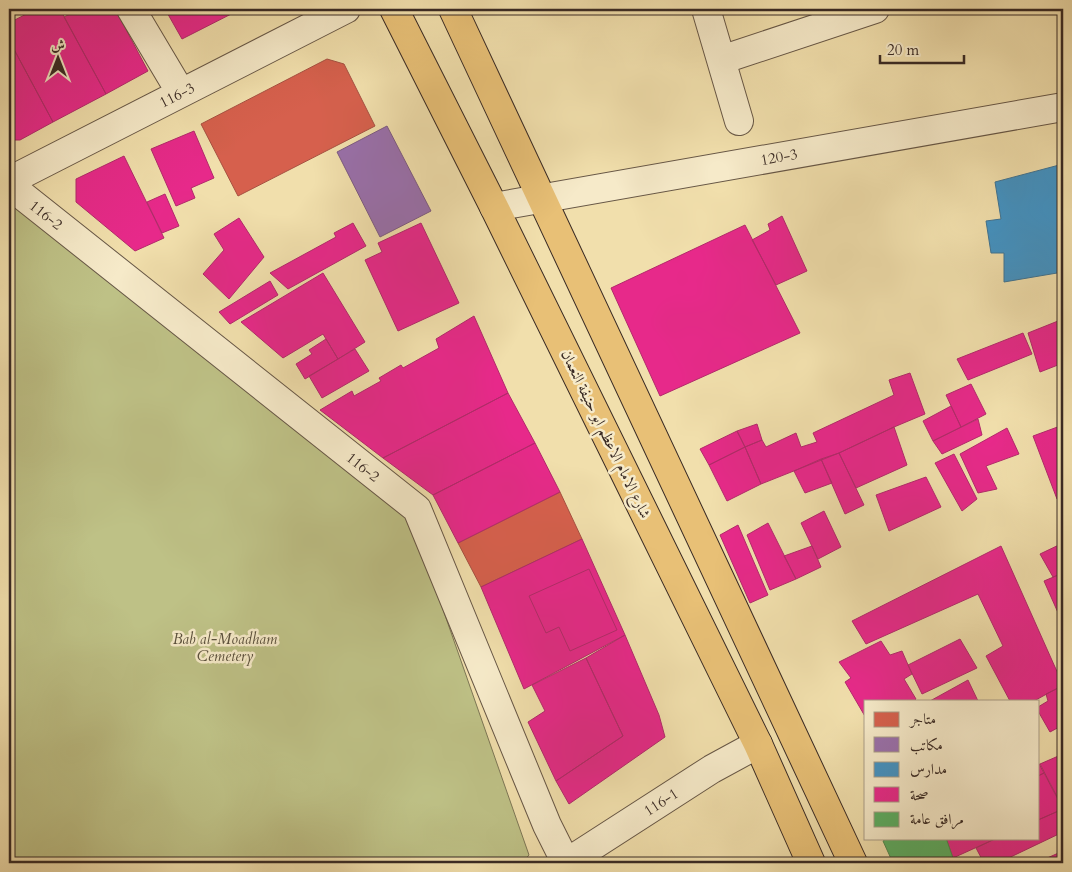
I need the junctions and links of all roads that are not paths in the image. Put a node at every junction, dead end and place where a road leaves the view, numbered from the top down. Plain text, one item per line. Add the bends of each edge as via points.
1 (131, 9) edge
2 (346, 9) edge
3 (394, 9) edge
4 (453, 9) edge
5 (706, 9) edge
6 (875, 9) edge
7 (722, 60) junction
8 (181, 93) junction
9 (1063, 107) edge
10 (740, 121) dead end
11 (9, 181) edge
12 (9, 185) edge
13 (542, 199) junction
14 (494, 207) junction
15 (758, 744) junction
16 (566, 863) edge
17 (811, 863) edge
18 (853, 863) edge

1 - 8 street
2 - 8 street, 116-3
3 - 14 main road, شارع الامام الاعظم ابو حنيفة النعمان
4 - 13 main road
5 - 7 street
6 - 7 street
7 - 10 street
8 - 11 street, 116-3
9 - 13 street, 120-3
12 - 16 street, 116-2 via 417,509 547,825
13 - 14 street, 120-3
13 - 18 main road
14 - 15 main road, شارع الامام الاعظم ابو حنيفة النعمان
15 - 16 street, 116-1 via 712,769
15 - 17 main road, شارع الامام الاعظم ابو حنيفة النعمان

